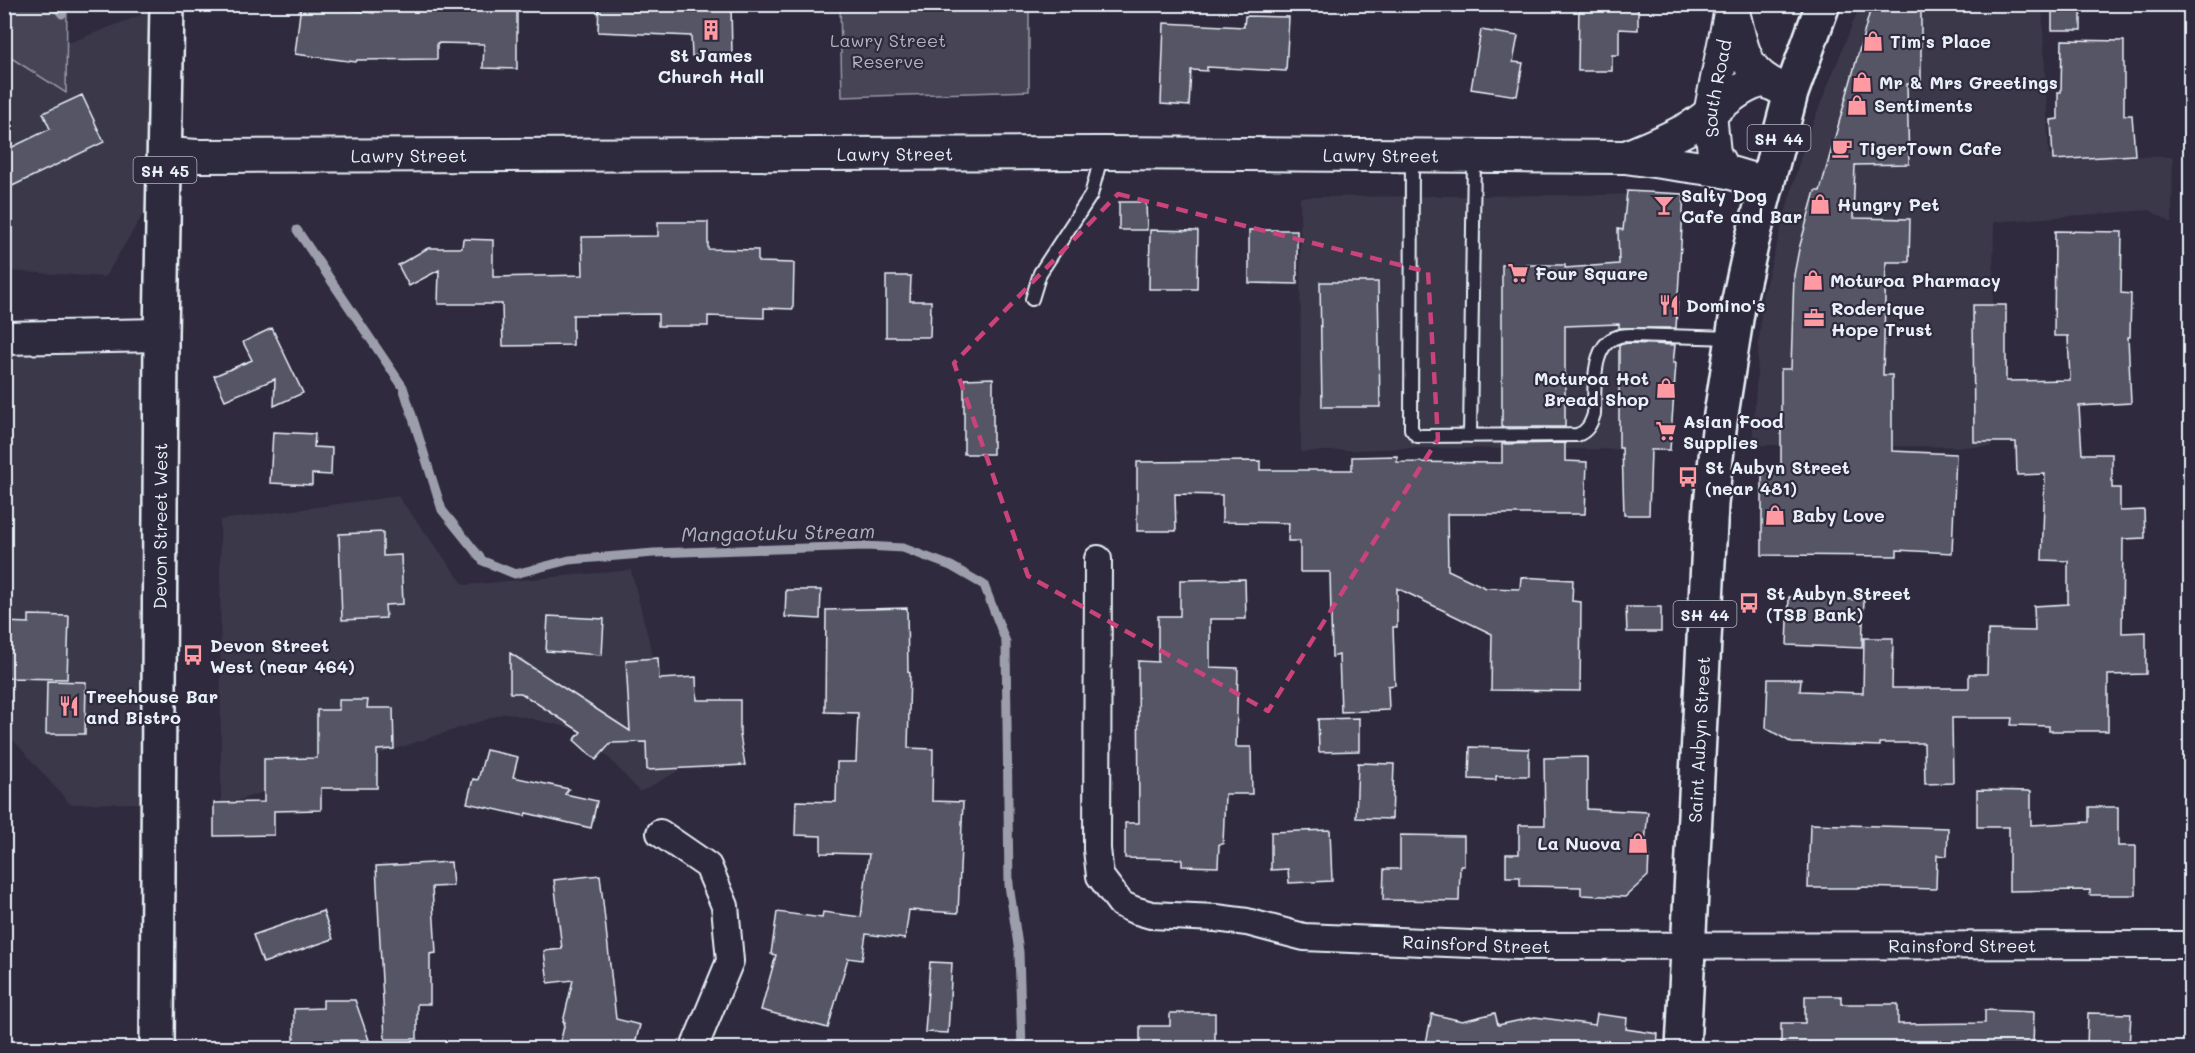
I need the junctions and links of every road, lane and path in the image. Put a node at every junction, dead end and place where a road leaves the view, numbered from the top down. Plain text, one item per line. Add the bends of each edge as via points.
1 (167, 4) edge
2 (1823, 4) edge
3 (1732, 5) edge
4 (1778, 87) junction
5 (1710, 114) junction
6 (1103, 153) junction
7 (165, 154) junction
8 (1412, 155) junction
9 (1474, 156) junction
10 (1625, 157) junction
11 (1724, 171) junction
12 (1768, 184) junction
13 (1032, 298) dead end
14 (161, 334) junction
15 (4, 338) edge
16 (1734, 338) junction
17 (1470, 436) junction
18 (1098, 559) dead end
19 (660, 833) dead end
20 (1688, 944) junction
21 (2190, 945) edge
22 (157, 1048) edge
23 (694, 1048) edge
24 (1683, 1048) edge

1 - 7 main road, Devon Street West / SH 45
2 - 4 main road, SH 44
3 - 4 street, South Road via 1750,66
3 - 5 street, South Road
4 - 5 street, Lawry Street via 1751,83
4 - 12 main road, SH 44
5 - 10 street, Lawry Street via 1658,144
5 - 11 street, South Road via 1714,153
6 - 7 street, Lawry Street
6 - 8 street, Lawry Street
6 - 13 lane via 1091,195 1040,273
7 - 14 main road, Devon Street West / SH 45
8 - 9 street, Lawry Street
8 - 17 lane via 1410,429 1421,437
9 - 10 street, Lawry Street
9 - 17 lane
10 - 11 street, Lawry Street
11 - 12 street, Lawry Street
12 - 16 main road, Saint Aubyn Street / SH 44 via 1743,280
14 - 15 street
14 - 22 main road, Devon Street West / SH 45
16 - 17 lane via 1617,336 1599,354 1594,414 1583,434
16 - 20 main road, Saint Aubyn Street / SH 44 via 1711,504
18 - 20 street, Rainsford Street via 1097,849 1100,876 1120,903 1151,915 1247,922 1304,937 1518,946
19 - 23 street via 708,866 725,906 730,961
20 - 21 street, Rainsford Street
20 - 24 main road, Saint Aubyn Street / SH 44

